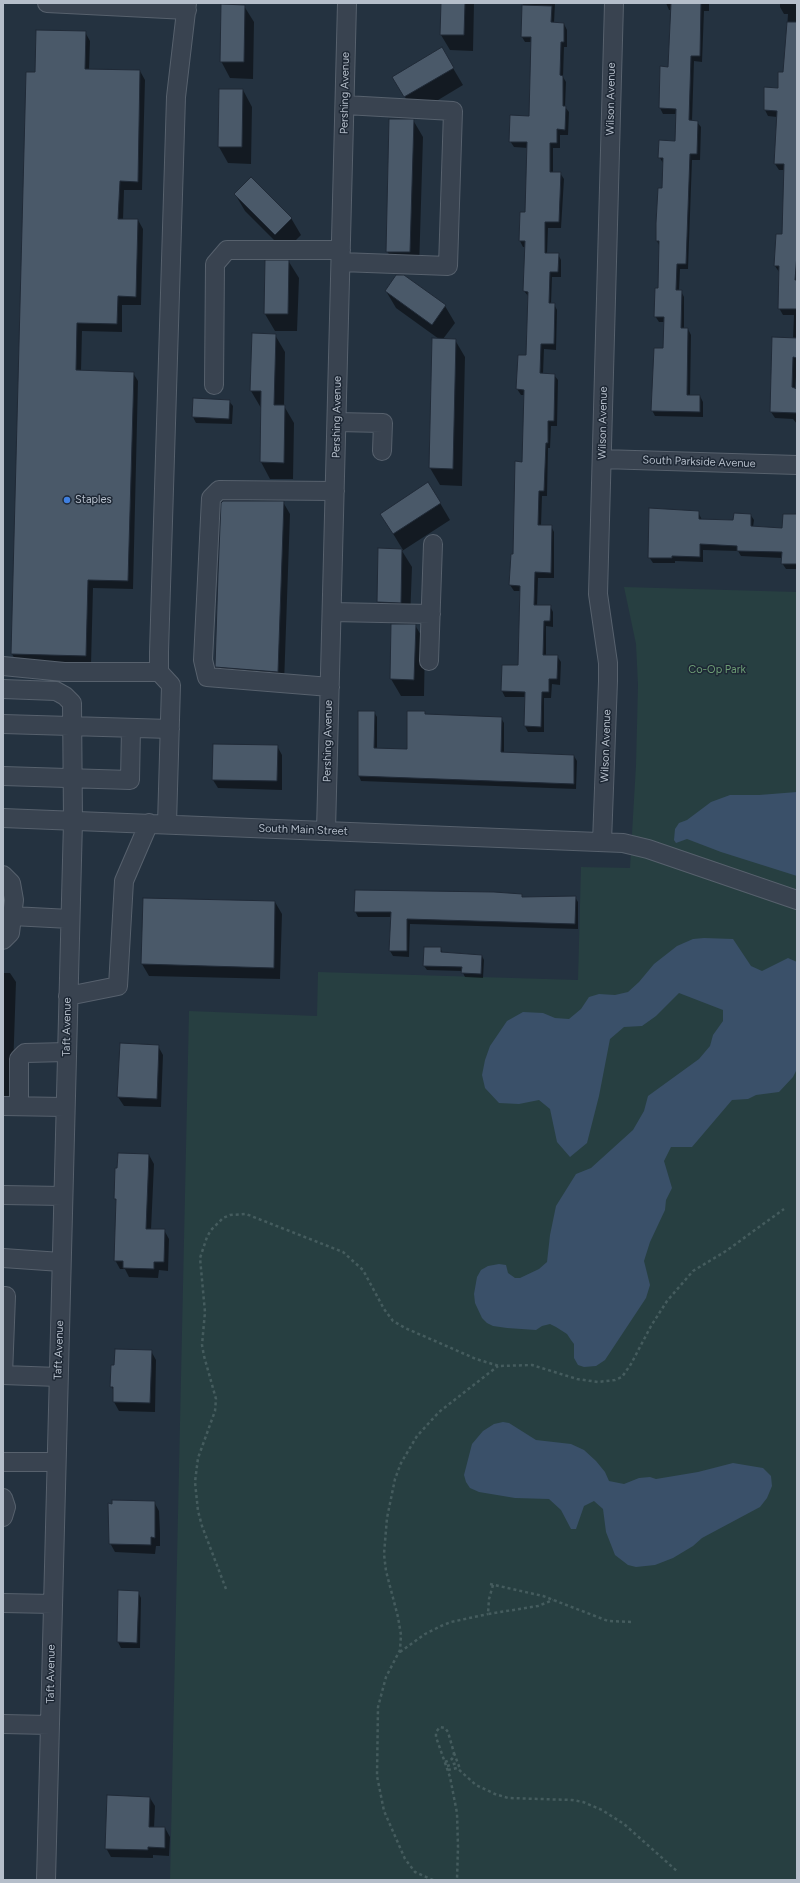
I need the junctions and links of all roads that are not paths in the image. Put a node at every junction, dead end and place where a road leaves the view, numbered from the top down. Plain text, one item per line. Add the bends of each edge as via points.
1 (47, 3) edge
2 (347, 3) edge
3 (614, 3) edge
4 (187, 6) edge
5 (345, 105) junction
6 (341, 256) junction
7 (214, 385) dead end
8 (337, 422) junction
9 (382, 451) dead end
10 (602, 459) junction
11 (797, 465) edge
12 (335, 491) junction
13 (433, 544) dead end
14 (332, 612) junction
15 (431, 614) junction
16 (429, 661) dead end
17 (3, 666) edge
18 (159, 672) junction
19 (330, 687) junction
20 (3, 688) edge
21 (3, 724) edge
22 (72, 726) junction
23 (131, 728) junction
24 (170, 729) junction
25 (3, 776) edge
26 (72, 778) junction
27 (3, 818) edge
28 (73, 821) junction
29 (149, 823) junction
30 (167, 824) junction
31 (326, 831) junction
32 (602, 842) junction
33 (3, 875) edge
34 (797, 900) edge
35 (12, 916) junction
36 (70, 919) junction
37 (3, 940) edge
38 (68, 996) junction
39 (67, 1052) junction
40 (11, 1106) edge
41 (65, 1107) junction
42 (3, 1195) edge
43 (63, 1196) junction
44 (3, 1258) edge
45 (61, 1262) junction
46 (3, 1296) edge
47 (3, 1375) edge
48 (58, 1377) junction
49 (3, 1462) edge
50 (56, 1462) junction
51 (3, 1498) edge
52 (3, 1517) edge
53 (3, 1603) edge
54 (53, 1604) junction
55 (3, 1724) edge
56 (50, 1725) junction
57 (46, 1880) edge

1 - 4 street
2 - 5 street, Pershing Avenue
3 - 10 street, Wilson Avenue
4 - 18 street via 176,97
5 - 6 street, Pershing Avenue
5 - 6 street via 453,111 448,266
6 - 7 street via 227,250 215,264
6 - 8 street, Pershing Avenue
8 - 9 street via 383,424
8 - 12 street, Pershing Avenue
10 - 11 street, South Parkside Avenue
10 - 32 street, Wilson Avenue via 598,594 608,663 608,681
12 - 14 street, Pershing Avenue
12 - 19 street via 219,490 211,498 203,660 207,676
13 - 15 street
14 - 15 street
14 - 19 street, Pershing Avenue
15 - 16 street
17 - 18 street via 64,672
18 - 24 street via 171,685
19 - 31 street, Pershing Avenue
20 - 22 street, Taft Avenue via 56,691 72,703
21 - 22 street
22 - 23 street
22 - 26 street, Taft Avenue
23 - 24 street
23 - 26 street via 130,780
24 - 30 street
25 - 26 street
26 - 28 street, Taft Avenue
27 - 28 street, South Main Street
28 - 29 street, South Main Street
28 - 36 street, Taft Avenue
29 - 30 street, South Main Street
29 - 38 street via 124,881 118,986
30 - 31 street, South Main Street
31 - 32 street, South Main Street
32 - 34 street, South Main Street via 622,843 648,849
33 - 35 street via 11,883 13,890
35 - 36 street
35 - 37 street via 10,933
36 - 38 street, Taft Avenue
38 - 39 street, Taft Avenue
39 - 40 street via 25,1053 19,1059
39 - 41 street, Taft Avenue
40 - 41 street
41 - 43 street, Taft Avenue
42 - 43 street
43 - 45 street, Taft Avenue
44 - 45 street
45 - 48 street, Taft Avenue
46 - 47 street via 6,1296
47 - 48 street
48 - 50 street, Taft Avenue
49 - 50 street
50 - 54 street, Taft Avenue
51 - 52 street via 6,1508
53 - 54 street
54 - 56 street, Taft Avenue
55 - 56 street
56 - 57 street, Taft Avenue

